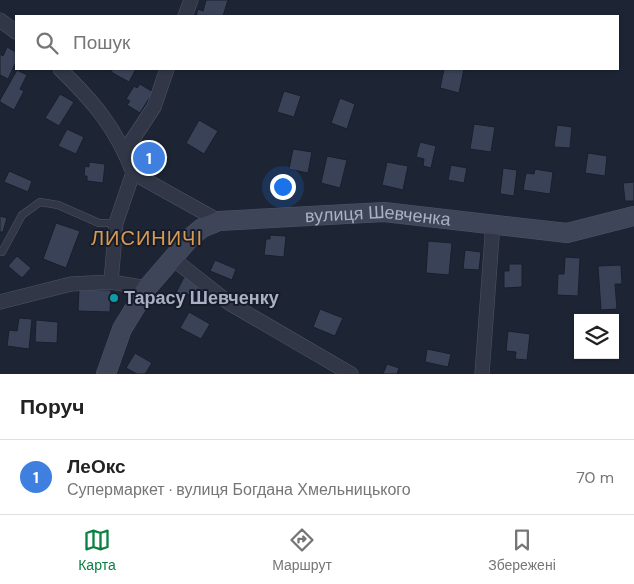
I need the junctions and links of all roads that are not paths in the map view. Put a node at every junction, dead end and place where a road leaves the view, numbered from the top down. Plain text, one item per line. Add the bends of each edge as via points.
1 (191, 0) edge
2 (186, 15) edge
3 (0, 20) edge
4 (15, 31) edge
5 (61, 70) edge
6 (167, 70) edge
7 (125, 151) junction
8 (133, 173) junction
9 (634, 216) edge
10 (219, 221) junction
11 (116, 223) junction
12 (493, 223) junction
13 (2, 252) dead end
14 (172, 258) junction
15 (111, 282) junction
16 (147, 288) junction
17 (0, 302) edge
18 (106, 374) edge
19 (351, 374) edge
20 (482, 374) edge

1 - 2 street
3 - 4 street
5 - 7 street via 95,103
6 - 7 street via 154,107
7 - 8 street
8 - 10 street
8 - 11 street
9 - 12 main road, вулиця Шевченка via 567,233
10 - 12 main road, вулиця Шевченка via 384,212
10 - 14 main road, вулиця Шевченка via 202,228
11 - 13 lane via 98,223 58,205 40,202 22,215
11 - 15 street
12 - 20 street
14 - 16 main road, вулиця Шевченка
14 - 19 street via 229,303
15 - 16 street
15 - 17 street via 71,284
16 - 18 main road, вулиця Шевченка via 122,329

